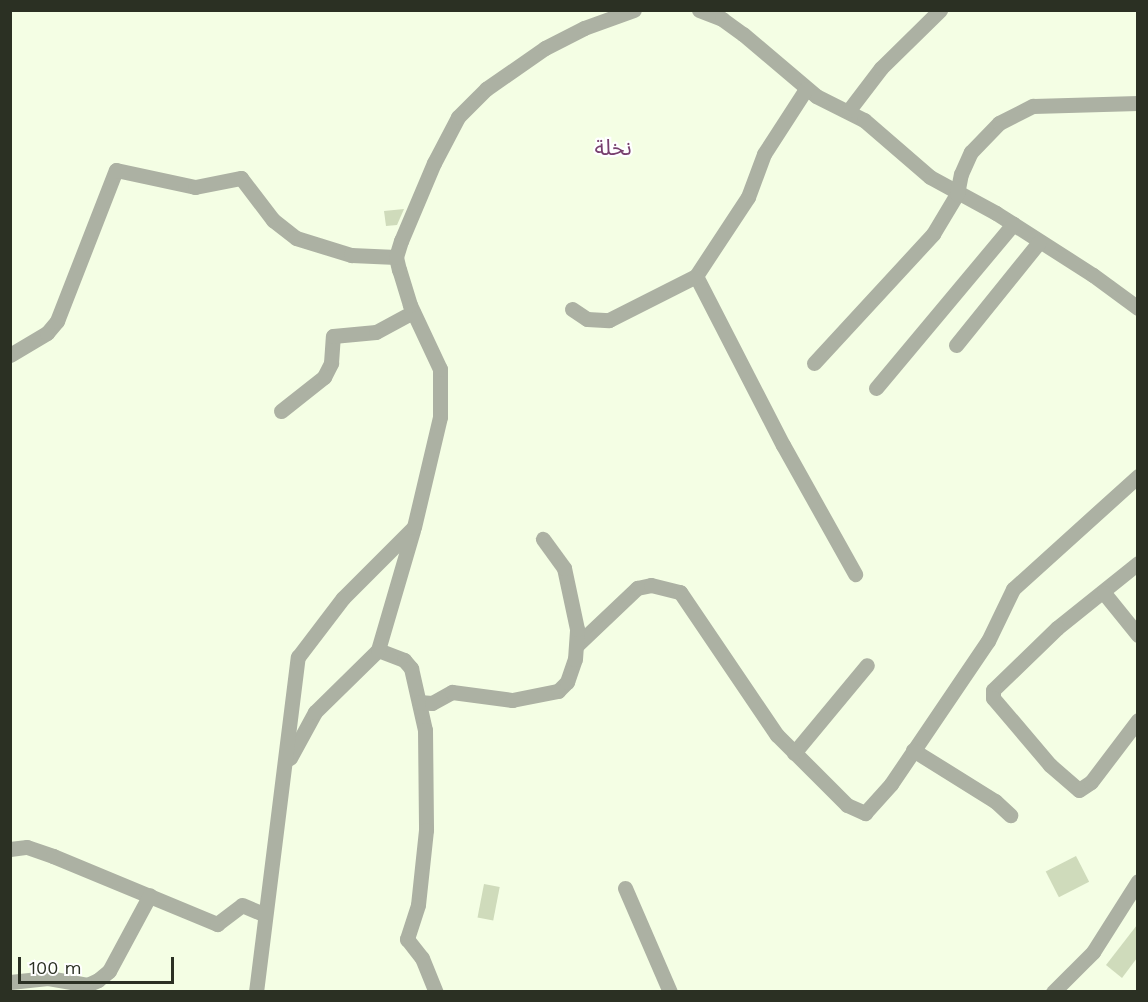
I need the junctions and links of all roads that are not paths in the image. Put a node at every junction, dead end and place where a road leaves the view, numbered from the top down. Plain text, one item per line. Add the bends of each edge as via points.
1 (634, 10) edge
2 (699, 10) edge
3 (940, 10) edge
4 (806, 88) junction
5 (1137, 103) edge
6 (849, 110) junction
7 (957, 194) junction
8 (1013, 224) junction
9 (1040, 242) junction
10 (396, 257) junction
11 (696, 276) junction
12 (1137, 308) edge
13 (572, 309) dead end
14 (413, 312) junction
15 (956, 345) dead end
16 (10, 355) edge
17 (814, 363) dead end
18 (876, 388) dead end
19 (281, 411) dead end
20 (1137, 476) edge
21 (414, 527) junction
22 (543, 539) dead end
23 (1137, 563) edge
24 (855, 574) dead end
25 (1104, 592) junction
26 (1137, 635) edge
27 (577, 645) junction
28 (378, 651) junction
29 (867, 665) dead end
30 (419, 702) junction
31 (1137, 720) edge
32 (913, 750) junction
33 (794, 753) junction
34 (282, 785) junction
35 (1010, 815) dead end
36 (10, 849) edge
37 (1137, 881) edge
38 (625, 888) dead end
39 (150, 896) junction
40 (265, 915) junction
41 (10, 982) edge
42 (256, 992) edge
43 (436, 992) edge
44 (670, 992) edge
45 (1053, 992) edge

1 - 10 street via 584,28 514,66 458,117 434,163
2 - 4 street via 722,19 743,34
3 - 6 street via 881,68
4 - 6 street
4 - 11 street via 764,154 748,197
5 - 7 street via 1033,106 1015,113 983,137 971,152 960,174
6 - 7 street via 930,177
7 - 8 street
7 - 17 street via 933,234
8 - 9 street
8 - 18 street
9 - 12 street
9 - 15 street
10 - 14 street
10 - 16 street via 351,255 296,238 273,220 241,178 195,187 116,170 57,321 47,333
11 - 13 street via 609,320 587,319
11 - 24 street
14 - 19 street via 376,332 333,336 331,363 324,377
14 - 21 street via 440,369 442,388 440,417
20 - 32 street via 1013,589 988,641
21 - 28 street
21 - 34 street via 343,598 298,657
22 - 27 street via 564,568
23 - 25 street
25 - 26 street
25 - 31 street via 1000,679 993,698 1050,765 1079,790 1091,782
27 - 30 street via 572,670 558,691 512,700 452,692 432,703
27 - 33 street via 637,588 651,585 680,592 727,666
28 - 30 street via 404,660 411,668
28 - 34 street via 315,712 293,748
29 - 33 street
30 - 43 street via 425,730 426,830 418,905 407,939 422,958
32 - 33 street via 891,784 865,813 847,805
32 - 35 street via 995,801
34 - 40 street
36 - 39 street via 27,848 53,855
37 - 45 street via 1093,952
38 - 44 street
39 - 40 street via 217,924 242,905
39 - 41 street via 110,971 98,980 87,985 48,978
40 - 42 street

